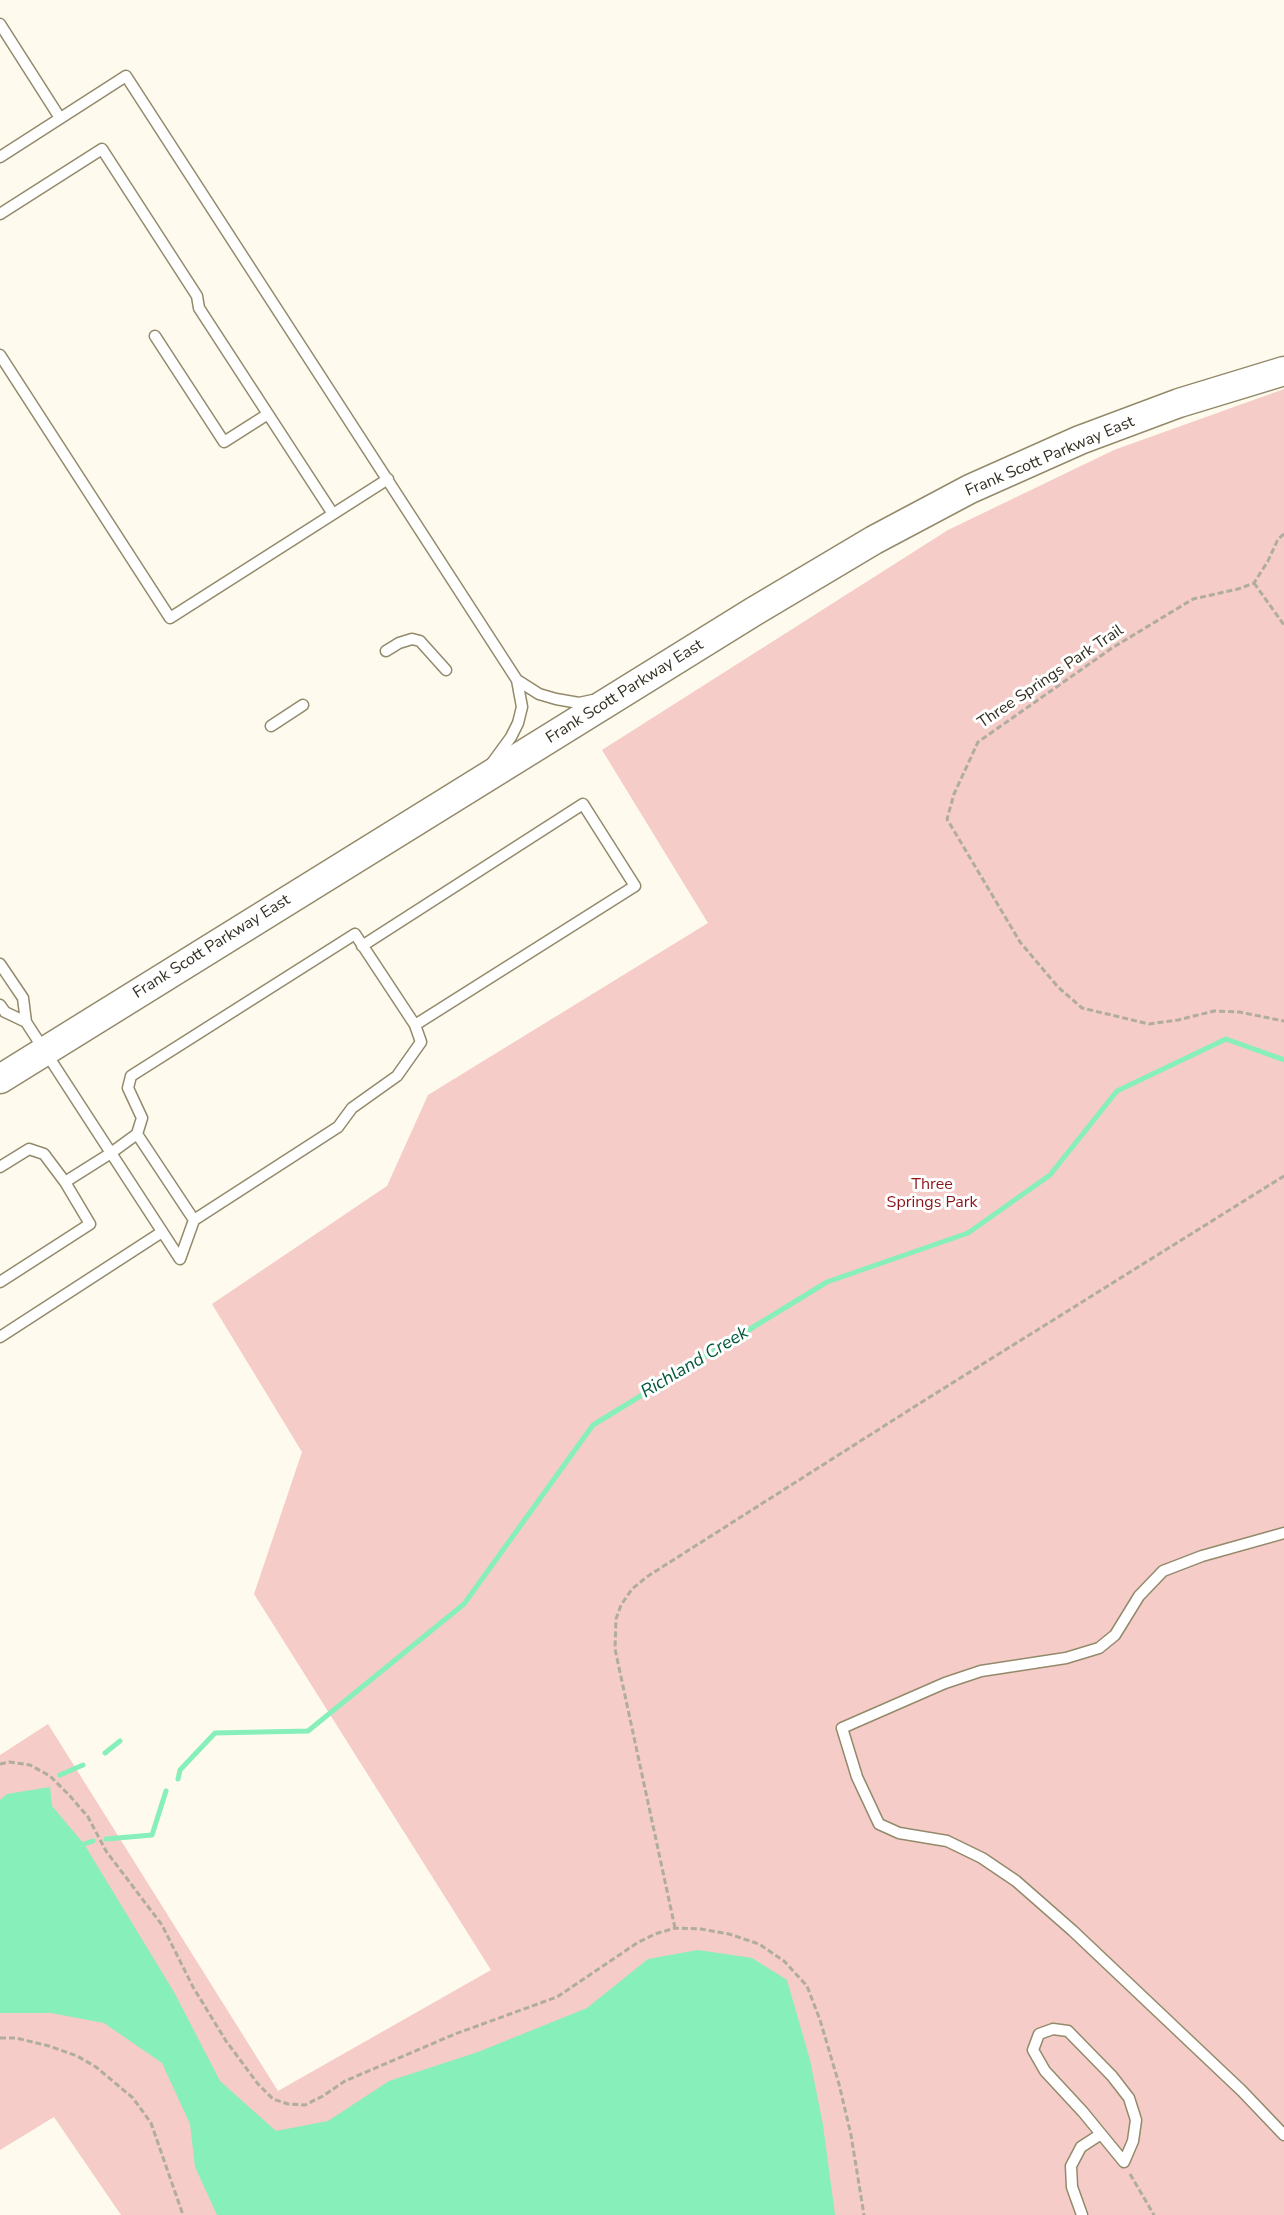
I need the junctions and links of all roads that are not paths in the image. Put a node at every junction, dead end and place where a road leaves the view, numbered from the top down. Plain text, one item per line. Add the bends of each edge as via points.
1 (0, 24) edge
2 (60, 118) junction
3 (0, 157) edge
4 (0, 214) edge
5 (155, 336) dead end
6 (0, 355) edge
7 (1284, 371) edge
8 (268, 414) junction
9 (388, 479) junction
10 (333, 514) junction
11 (386, 651) dead end
12 (446, 670) dead end
13 (517, 680) junction
14 (620, 695) junction
15 (303, 705) dead end
16 (271, 726) dead end
17 (478, 783) junction
18 (362, 946) junction
19 (0, 964) edge
20 (0, 1005) edge
21 (26, 1022) junction
22 (415, 1025) junction
23 (44, 1051) junction
24 (0, 1079) edge
25 (137, 1134) junction
26 (111, 1153) junction
27 (0, 1167) edge
28 (65, 1182) junction
29 (194, 1220) junction
30 (162, 1232) junction
31 (0, 1282) edge
32 (0, 1337) edge
33 (1284, 1533) edge
34 (1101, 2134) junction
35 (1284, 2135) edge
36 (1082, 2215) edge

1 - 2 lane
2 - 3 lane
2 - 9 lane via 126,76
4 - 8 lane via 102,149 197,296 198,308
5 - 8 lane via 224,442
6 - 10 lane via 170,618
7 - 14 main road, Frank Scott Parkway East via 1179,403 1080,440 970,489 874,540
8 - 10 lane
9 - 10 lane
9 - 13 lane
11 - 12 lane via 412,639 420,641
13 - 14 lane via 539,694 579,703
13 - 17 lane via 522,707 518,723
14 - 17 main road, Frank Scott Parkway East
15 - 16 lane
17 - 23 main road, Frank Scott Parkway East
18 - 22 lane
18 - 22 lane via 583,804 635,886
18 - 25 lane via 355,934 131,1076 128,1088 142,1118
19 - 21 lane via 23,998
20 - 21 lane via 5,1012
21 - 23 lane
22 - 29 lane via 421,1042 397,1077 352,1108 338,1127
23 - 24 main road, Frank Scott Parkway East
23 - 26 lane
25 - 26 lane
25 - 29 lane
26 - 28 lane
26 - 30 lane
27 - 28 lane via 29,1149 44,1154
28 - 31 lane via 90,1224
29 - 30 lane via 180,1259
30 - 32 lane
33 - 35 lane via 1163,1571 1139,1596 1115,1635 1100,1648 1066,1658 981,1671 842,1728 857,1777 879,1824 899,1833 947,1841 1016,1881 1082,1939
34 - 34 lane via 1045,2071 1033,2050 1039,2034 1053,2029 1068,2031 1129,2098 1136,2120 1124,2162
34 - 36 lane via 1081,2147 1071,2166 1072,2187

